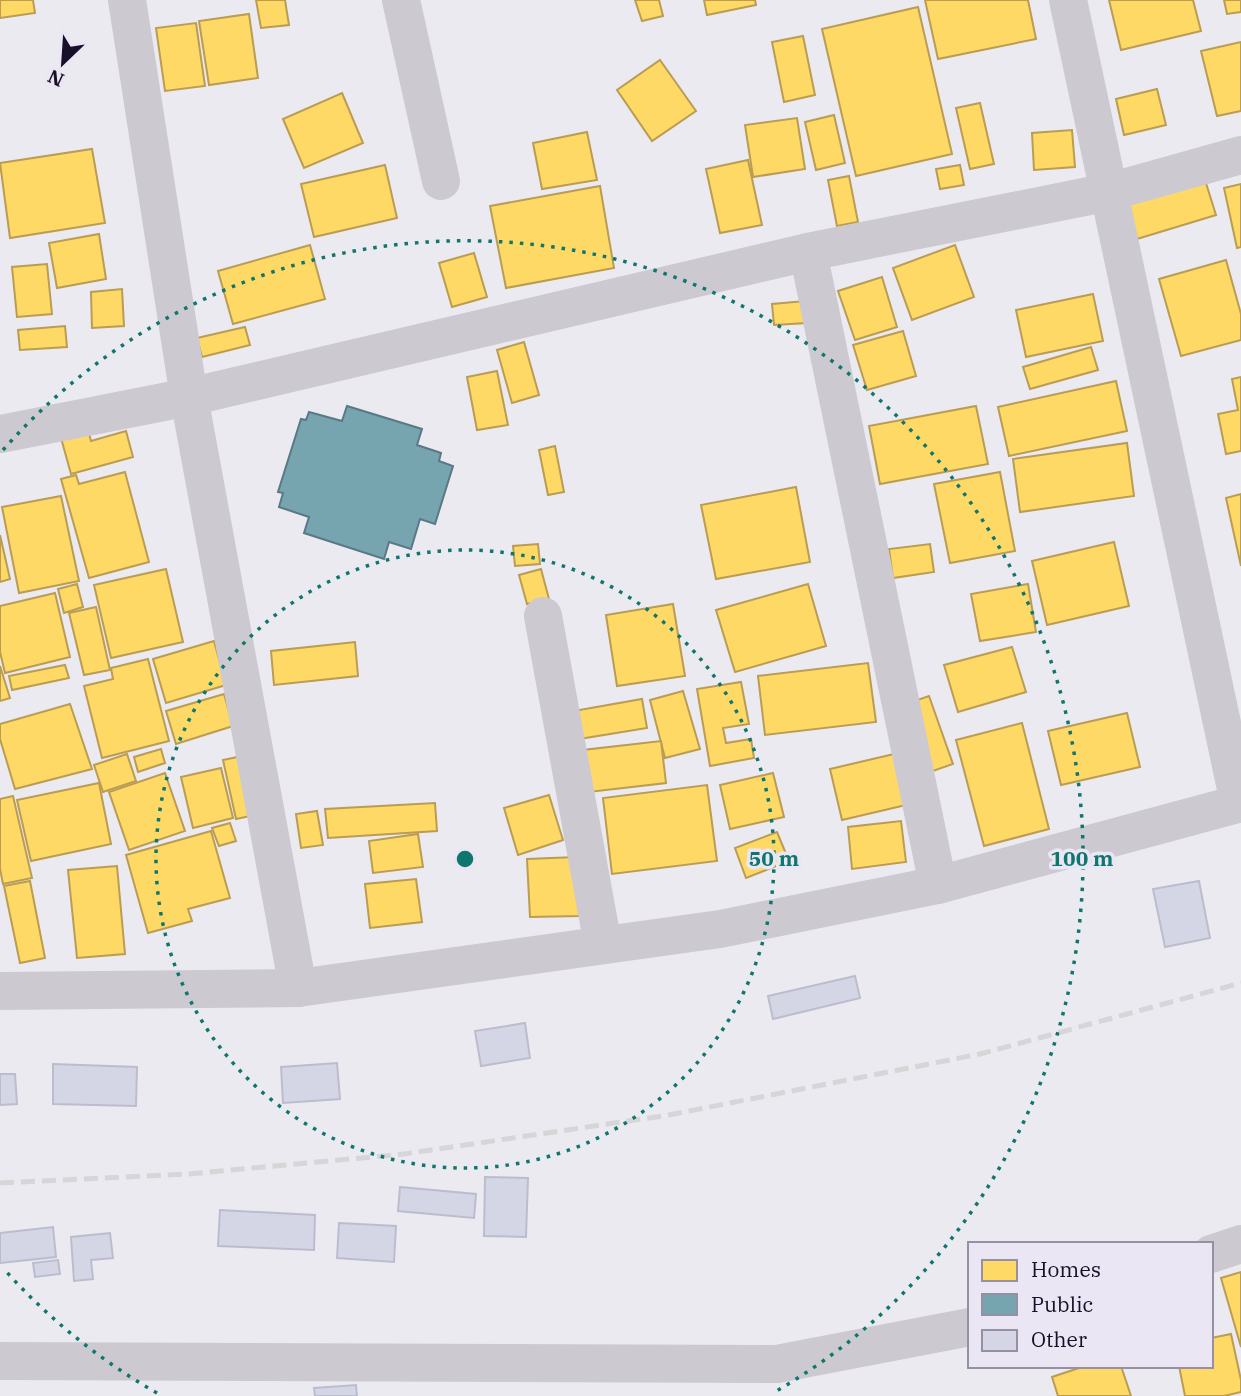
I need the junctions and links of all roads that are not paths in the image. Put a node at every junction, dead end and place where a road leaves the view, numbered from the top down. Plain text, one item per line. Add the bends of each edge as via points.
1 (127, 0) edge
2 (401, 0) edge
3 (1068, 0) edge
4 (1241, 155) edge
5 (441, 181) dead end
6 (1110, 192) junction
7 (808, 252) junction
8 (190, 397) junction
9 (0, 434) edge
10 (542, 616) dead end
11 (1240, 803) edge
12 (938, 886) junction
13 (603, 945) junction
14 (298, 988) junction
15 (0, 991) edge
16 (1241, 1244) edge
17 (1213, 1253) edge
18 (968, 1327) edge
19 (0, 1361) edge

1 - 8 street
2 - 5 street
3 - 6 street
4 - 6 street
6 - 7 street
6 - 11 street
7 - 8 street
7 - 12 street
8 - 9 street
8 - 14 street
10 - 13 street
11 - 12 street
12 - 13 street via 720,929
13 - 14 street
14 - 15 street
16 - 17 street
18 - 19 street via 777,1364

